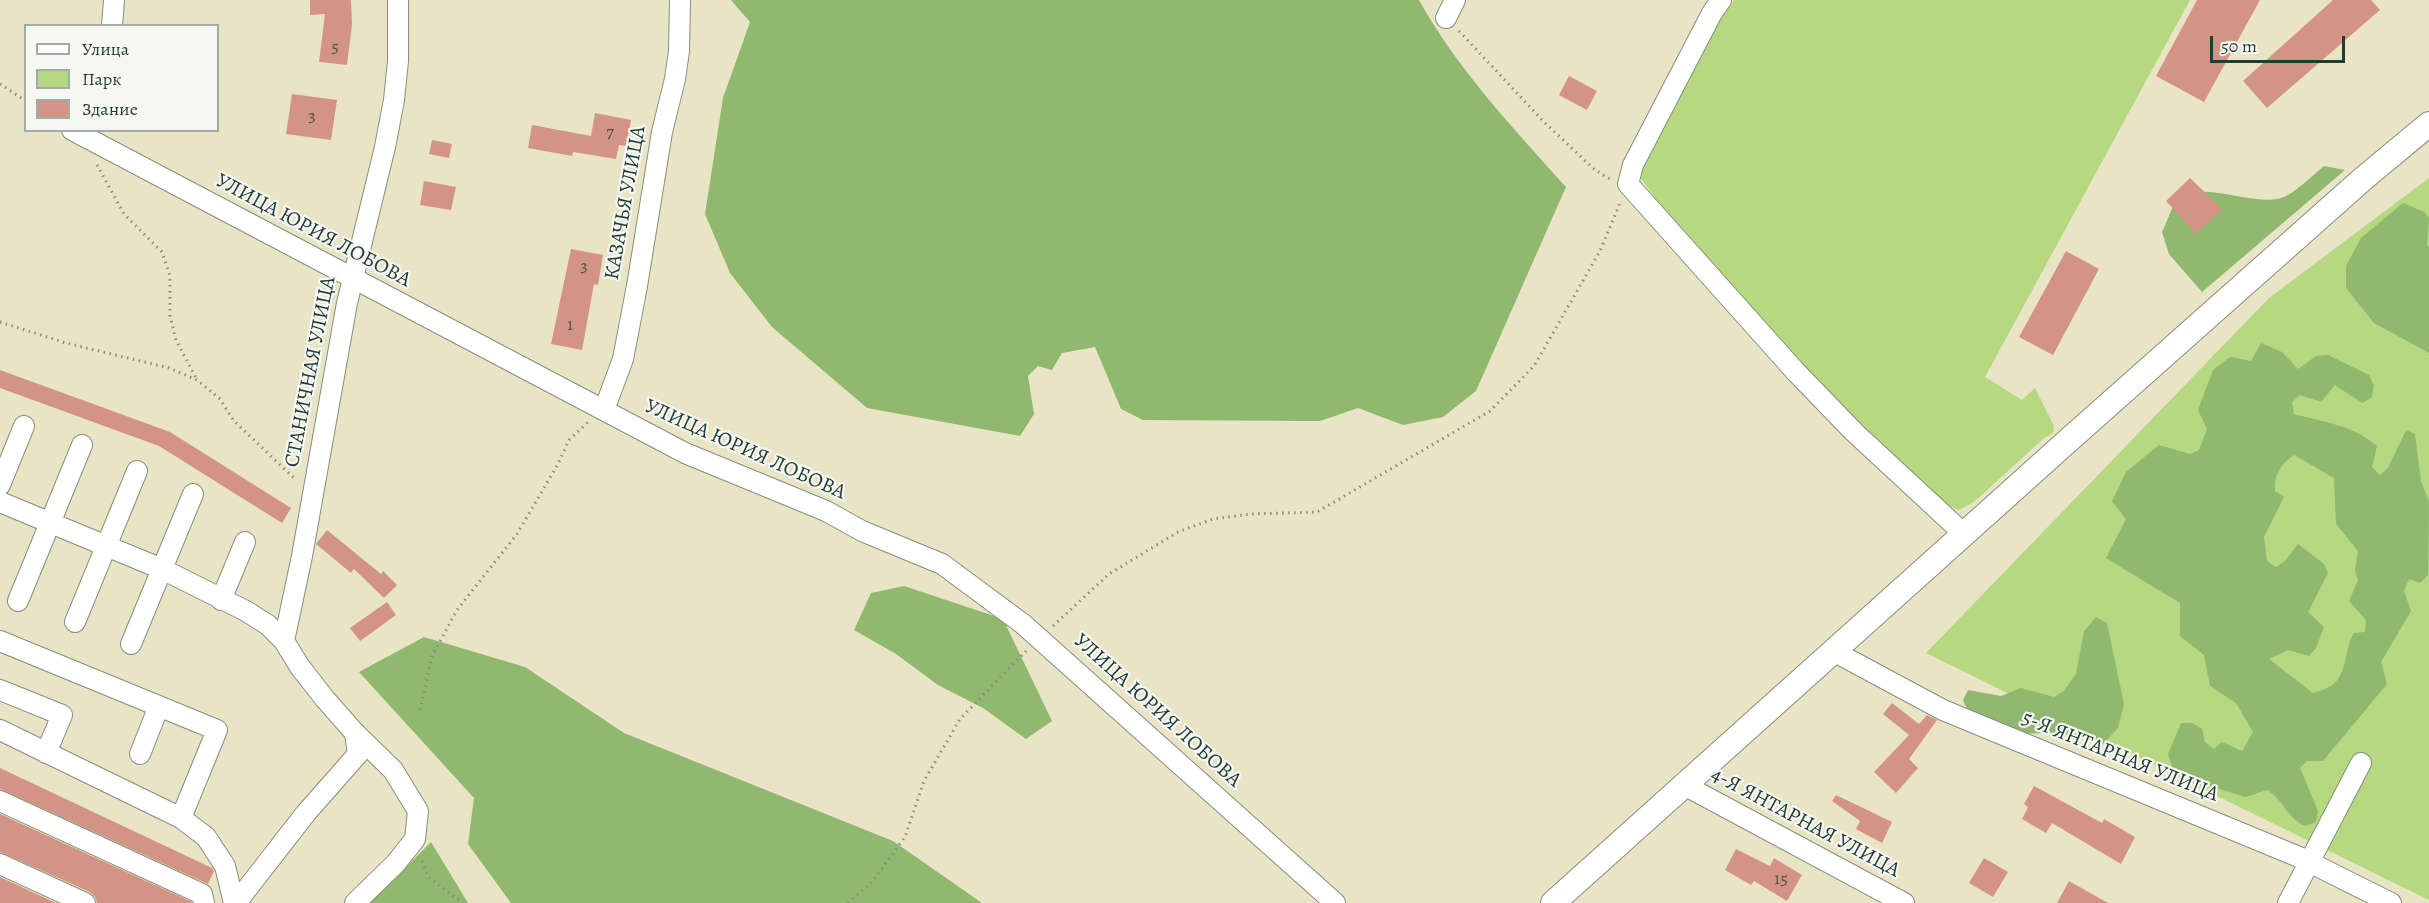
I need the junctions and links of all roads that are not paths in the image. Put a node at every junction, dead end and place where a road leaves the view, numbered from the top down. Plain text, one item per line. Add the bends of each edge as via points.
1 (114, 0) edge
2 (398, 0) edge
3 (680, 0) edge
4 (1455, 0) edge
5 (1721, 0) edge
6 (1446, 18) road end
7 (112, 24) edge
8 (2429, 124) edge
9 (75, 132) edge
10 (96, 145) edge
11 (352, 279) junction
12 (604, 410) junction
13 (24, 426) dead end
14 (82, 445) dead end
15 (137, 471) dead end
16 (0, 485) edge
17 (193, 494) dead end
18 (0, 502) edge
19 (50, 522) junction
20 (1964, 534) junction
21 (245, 542) dead end
22 (106, 546) junction
23 (162, 569) junction
24 (221, 600) junction
25 (18, 601) dead end
26 (75, 622) dead end
27 (0, 641) edge
28 (284, 641) junction
29 (131, 644) dead end
30 (1833, 651) junction
31 (0, 690) edge
32 (159, 706) junction
33 (0, 730) edge
34 (355, 733) junction
35 (46, 753) junction
36 (140, 754) dead end
37 (2361, 763) dead end
38 (1684, 785) junction
39 (0, 801) edge
40 (181, 818) junction
41 (2309, 862) junction
42 (0, 864) edge
43 (85, 903) edge
44 (204, 903) edge
45 (235, 903) edge
46 (356, 903) edge
47 (1335, 903) edge
48 (1552, 903) edge
49 (1904, 903) edge
50 (2288, 903) edge
51 (2391, 903) edge

1 - 7 street
2 - 11 street, СТАНИЧНАЯ УЛИЦА via 394,100
3 - 12 street, КАЗАЧЬЯ УЛИЦА via 679,51 637,286 623,359
4 - 6 street
5 - 20 street via 1633,165 1628,184 1795,371
8 - 20 main road
9 - 10 street, УЛИЦА ЮРИЯ ЛОБОВА
10 - 11 street, УЛИЦА ЮРИЯ ЛОБОВА
11 - 12 street, УЛИЦА ЮРИЯ ЛОБОВА
11 - 28 street, СТАНИЧНАЯ УЛИЦА
12 - 47 street, УЛИЦА ЮРИЯ ЛОБОВА via 742,479 826,511 862,531 942,564 1039,638
13 - 16 street
14 - 19 street
15 - 22 street
17 - 23 street
18 - 19 street
19 - 22 street
19 - 25 street
20 - 30 main road
21 - 24 street
22 - 23 street
22 - 26 street
23 - 24 street
23 - 29 street
24 - 28 street via 253,615
27 - 32 street
28 - 34 street via 318,691
30 - 38 main road
30 - 41 street, 5-Я ЯНТАРНАЯ УЛИЦА via 1943,710
31 - 35 street via 62,715
32 - 36 street
32 - 40 street via 218,730
33 - 35 street
34 - 45 street via 358,754
34 - 46 street via 393,770 418,811 415,839
35 - 40 street
37 - 41 street
38 - 48 main road
38 - 49 street, 4-Я ЯНТАРНАЯ УЛИЦА
39 - 44 street via 202,894
40 - 45 street via 206,837 225,866
41 - 50 street
41 - 51 street, 5-Я ЯНТАРНАЯ УЛИЦА
42 - 43 street

